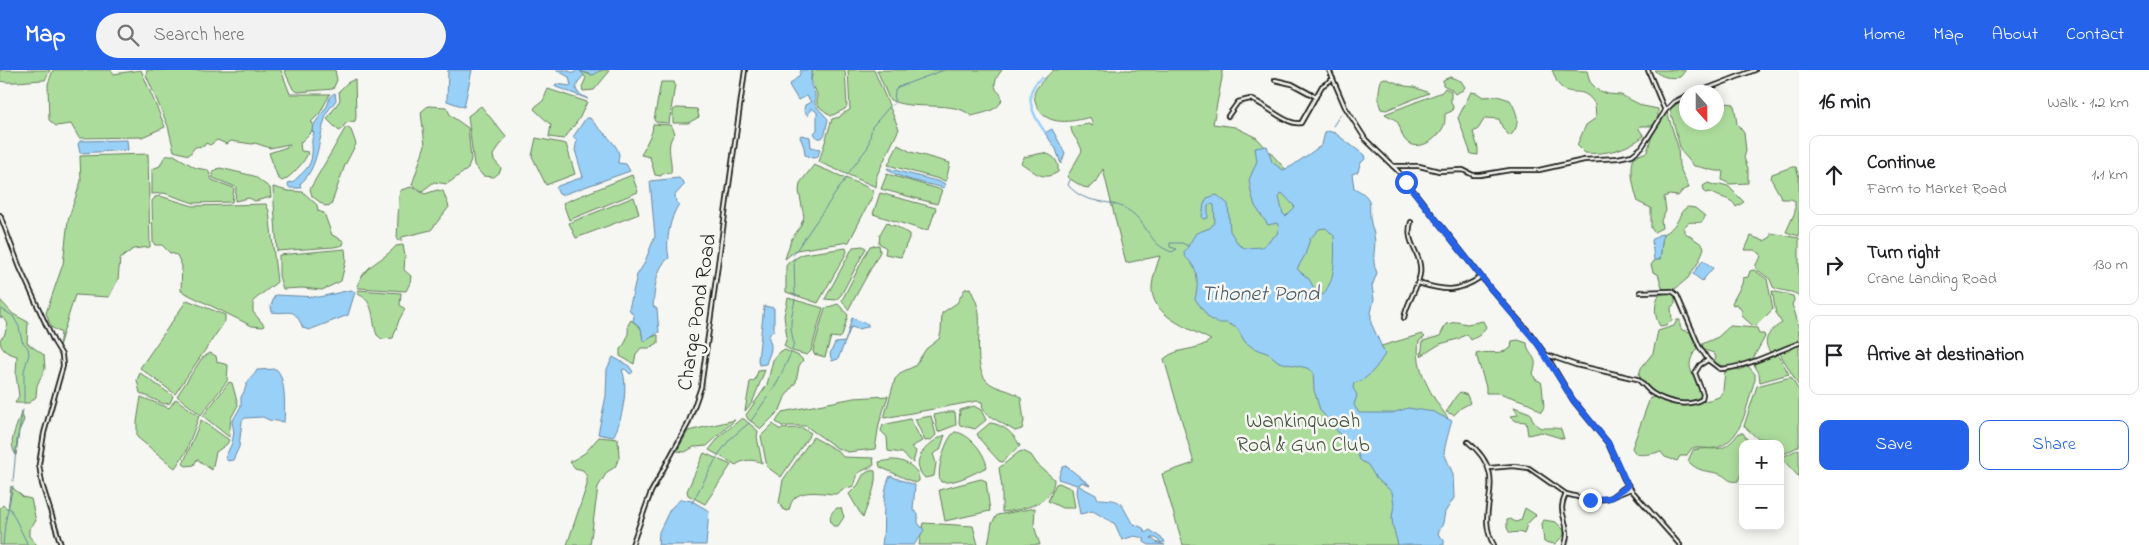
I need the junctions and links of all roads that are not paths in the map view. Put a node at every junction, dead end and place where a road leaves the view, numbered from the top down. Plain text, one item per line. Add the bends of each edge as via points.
1 (745, 70) edge
2 (1329, 70) edge
3 (1648, 70) edge
4 (1755, 70) edge
5 (1275, 80) dead end
6 (1332, 80) junction
7 (1716, 85) edge
8 (1316, 97) junction
9 (1679, 100) edge
10 (1665, 111) junction
11 (1228, 116) dead end
12 (1393, 166) junction
13 (0, 215) edge
14 (1412, 222) dead end
15 (1481, 277) junction
16 (1418, 282) junction
17 (1640, 292) dead end
18 (1404, 318) dead end
19 (1799, 343) edge
20 (1546, 354) junction
21 (1708, 360) junction
22 (1468, 442) dead end
23 (1489, 468) junction
24 (1628, 486) junction
25 (1631, 489) junction
26 (1566, 494) junction
27 (1613, 496) junction
28 (1679, 544) edge
29 (61, 545) edge
30 (632, 545) edge
31 (1494, 545) edge
32 (1565, 545) edge

1 - 30 street, Charge Pond Road via 702,384 692,417 654,486
2 - 6 street
3 - 10 street
4 - 7 street
5 - 8 street via 1292,84
6 - 8 street via 1325,83
6 - 12 street via 1366,140
8 - 11 street via 1299,124 1250,99 1236,104
9 - 10 street
10 - 12 street via 1642,146 1632,154 1618,158 1480,175 1463,170
12 - 15 street
13 - 29 street via 20,268 63,358 64,366 39,464
14 - 16 street via 1409,240 1419,260
15 - 16 street via 1455,290
15 - 20 street
16 - 18 street
17 - 21 street via 1675,292
19 - 21 street via 1752,362 1727,368 1720,369
20 - 21 street via 1637,380 1650,392 1684,404 1702,400 1695,373 1700,364
20 - 24 street via 1573,400 1608,443
22 - 23 street
23 - 26 street via 1529,468
23 - 31 street via 1491,495 1487,528
24 - 25 street
24 - 27 street
25 - 27 street
25 - 28 street
26 - 27 street via 1594,500
26 - 32 street via 1561,504 1567,533

